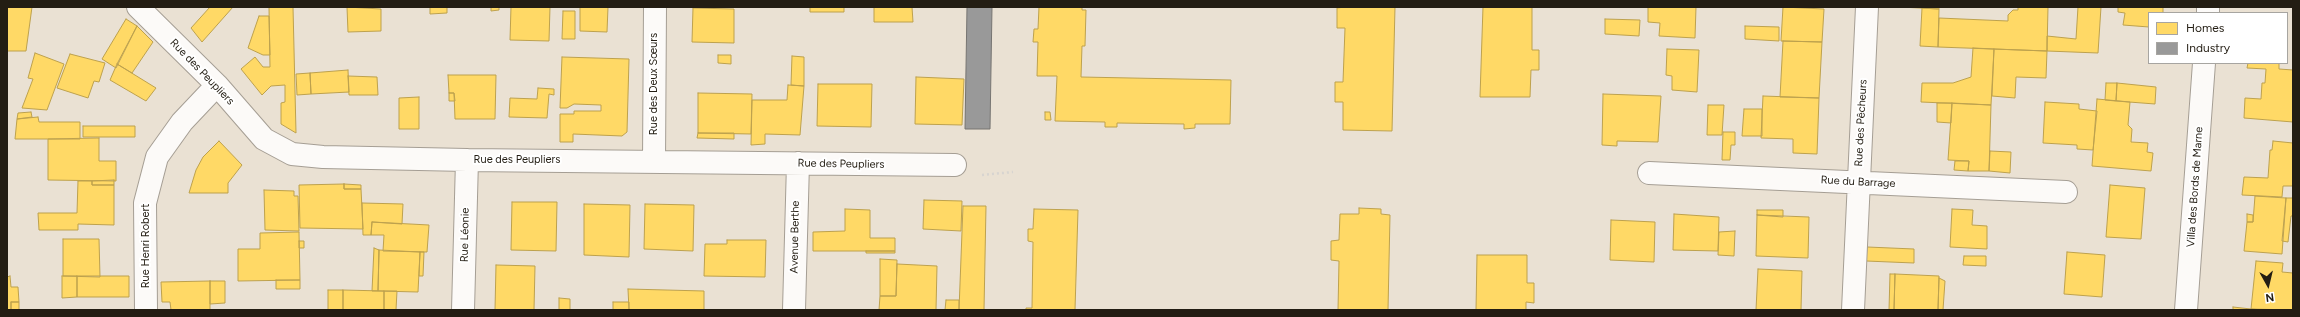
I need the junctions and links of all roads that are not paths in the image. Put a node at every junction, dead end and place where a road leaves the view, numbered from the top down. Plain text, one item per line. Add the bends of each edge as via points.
1 (138, 7) edge
2 (654, 7) edge
3 (1867, 7) edge
4 (2204, 64) edge
5 (217, 85) junction
6 (467, 160) junction
7 (654, 162) junction
8 (798, 163) junction
9 (965, 170) road end
10 (1649, 173) dead end
11 (1858, 182) junction
12 (2066, 192) dead end
13 (146, 310) edge
14 (463, 310) edge
15 (794, 310) edge
16 (1853, 310) edge
17 (2186, 310) edge

1 - 5 street, Rue des Peupliers
2 - 7 street, Rue des Deux Sœurs
3 - 11 street, Rue des Pêcheurs
4 - 17 street, Villa des Bords de Marne
5 - 6 street, Rue des Peupliers via 264,139 292,154
5 - 13 street, Rue Henri Robert via 182,122 156,157 145,204
6 - 7 street, Rue des Peupliers
6 - 14 street, Rue Léonie
7 - 8 street, Rue des Peupliers
8 - 9 street, Rue des Peupliers
8 - 15 street, Avenue Berthe
10 - 11 street, Rue du Barrage
11 - 12 street, Rue du Barrage
11 - 16 street, Rue des Pêcheurs

